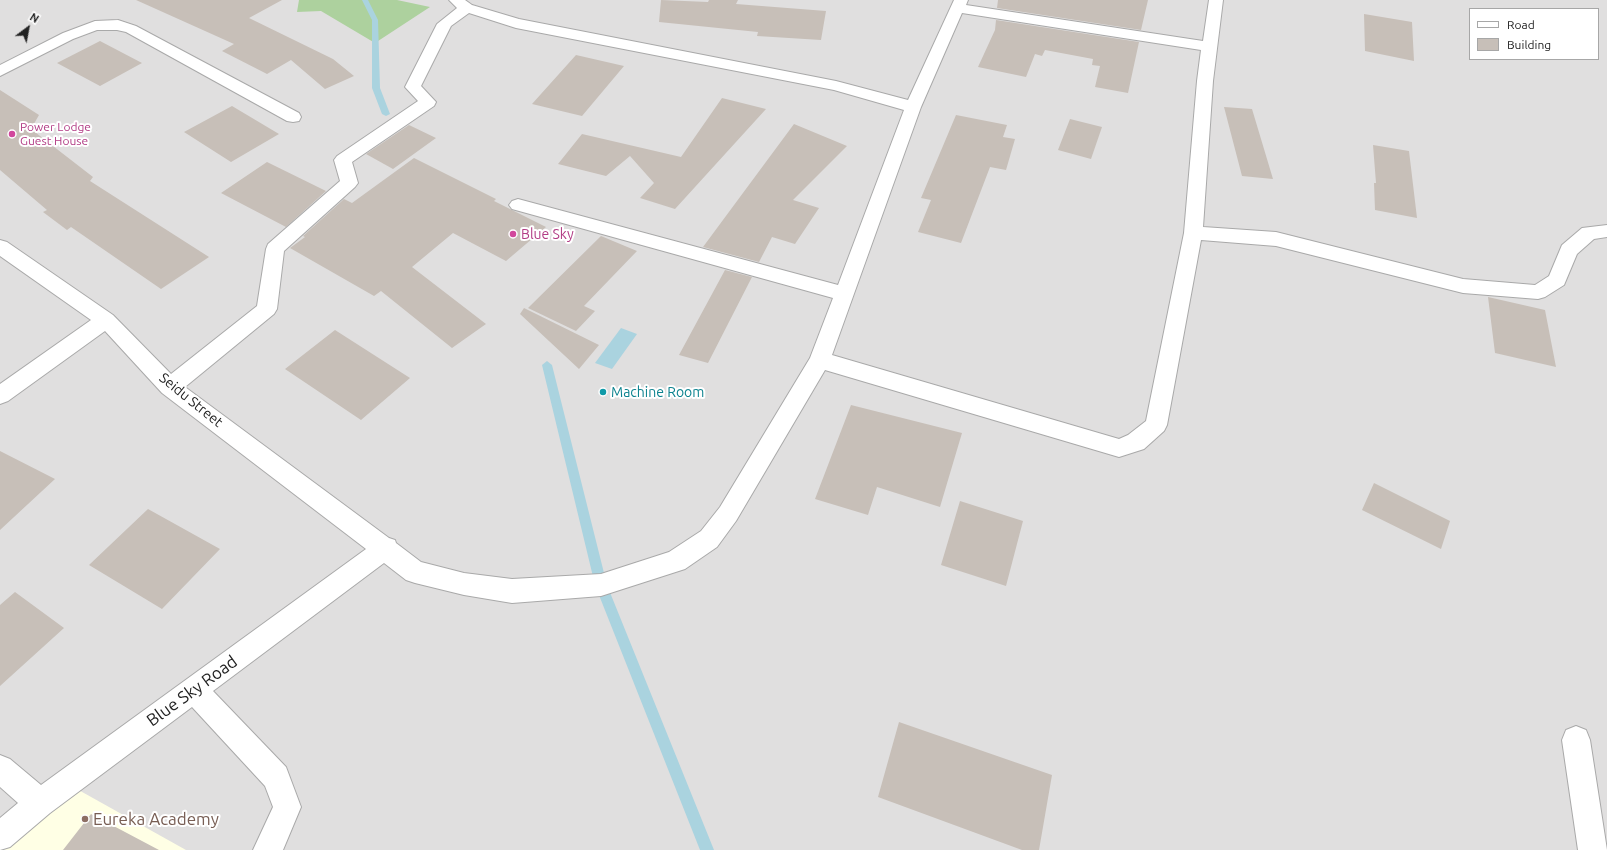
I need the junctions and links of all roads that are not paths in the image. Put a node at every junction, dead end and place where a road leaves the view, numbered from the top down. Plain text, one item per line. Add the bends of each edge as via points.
1 (1216, 0) edge
2 (461, 4) edge
3 (959, 4) edge
4 (1209, 47) junction
5 (0, 71) edge
6 (913, 107) junction
7 (293, 117) dead end
8 (518, 205) dead end
9 (1607, 231) edge
10 (1193, 233) junction
11 (0, 247) edge
12 (844, 294) junction
13 (106, 320) junction
14 (820, 360) junction
15 (170, 387) junction
16 (0, 395) edge
17 (386, 548) junction
18 (194, 690) junction
19 (1576, 740) dead end
20 (0, 769) edge
21 (40, 803) junction
22 (0, 837) edge
23 (268, 850) edge
24 (1593, 850) edge

1 - 4 street
2 - 6 street via 516,23 836,86
2 - 15 street via 445,24 412,87 428,102 342,160 349,184 275,249 267,309
3 - 4 street
3 - 6 street, Seidu Street
4 - 10 street
5 - 7 street via 68,36 95,26 118,25 131,29
6 - 12 street, Seidu Street
8 - 12 street
9 - 10 street via 1589,233 1569,250 1557,280 1538,292 1463,286 1276,239
10 - 14 street via 1156,425 1136,442 1119,448
11 - 13 street, Seidu Street
12 - 14 street, Seidu Street
13 - 15 street, Seidu Street
13 - 16 street
14 - 17 street, Seidu Street via 728,514 709,540 676,561 601,585 512,591 464,584 415,572
15 - 17 street, Seidu Street
17 - 18 street, Blue Sky Road
18 - 21 street, Blue Sky Road
18 - 23 street via 276,777 287,807
19 - 24 street
20 - 21 street
21 - 22 street, Blue Sky Road

